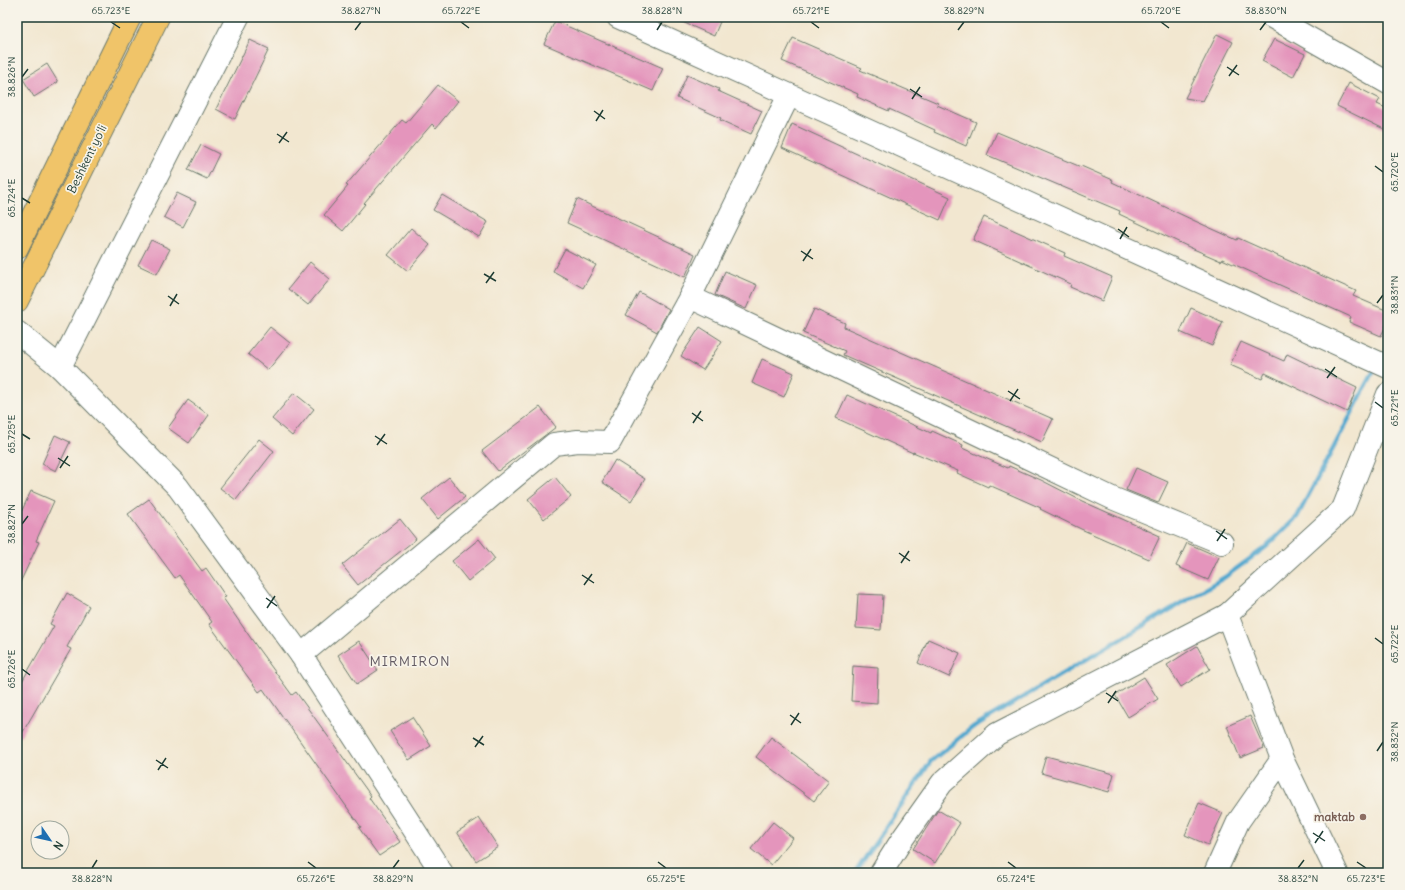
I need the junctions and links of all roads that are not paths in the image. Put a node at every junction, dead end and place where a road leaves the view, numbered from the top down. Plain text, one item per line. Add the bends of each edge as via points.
1 (130, 17) edge
2 (158, 17) edge
3 (238, 17) edge
4 (618, 17) edge
5 (1272, 17) edge
6 (1388, 83) edge
7 (789, 95) junction
8 (17, 248) edge
9 (690, 297) junction
10 (17, 301) edge
11 (17, 332) edge
12 (60, 367) junction
13 (1388, 367) edge
14 (1388, 394) edge
15 (1222, 543) dead end
16 (1227, 615) junction
17 (302, 655) junction
18 (1282, 759) junction
19 (442, 873) edge
20 (882, 873) edge
21 (1215, 873) edge
22 (1337, 873) edge

1 - 8 main road, Beshkent yoʻli
2 - 10 main road, Beshkent yoʻli
3 - 12 street
4 - 7 street
5 - 6 street
7 - 9 street
7 - 13 street
9 - 15 street via 1112,498
9 - 17 street via 610,442 578,441 554,444
11 - 12 street
12 - 17 street via 178,487
14 - 16 street via 1343,509
16 - 18 street
16 - 20 street via 997,734 942,783
17 - 19 street
18 - 21 street via 1238,822
18 - 22 street

